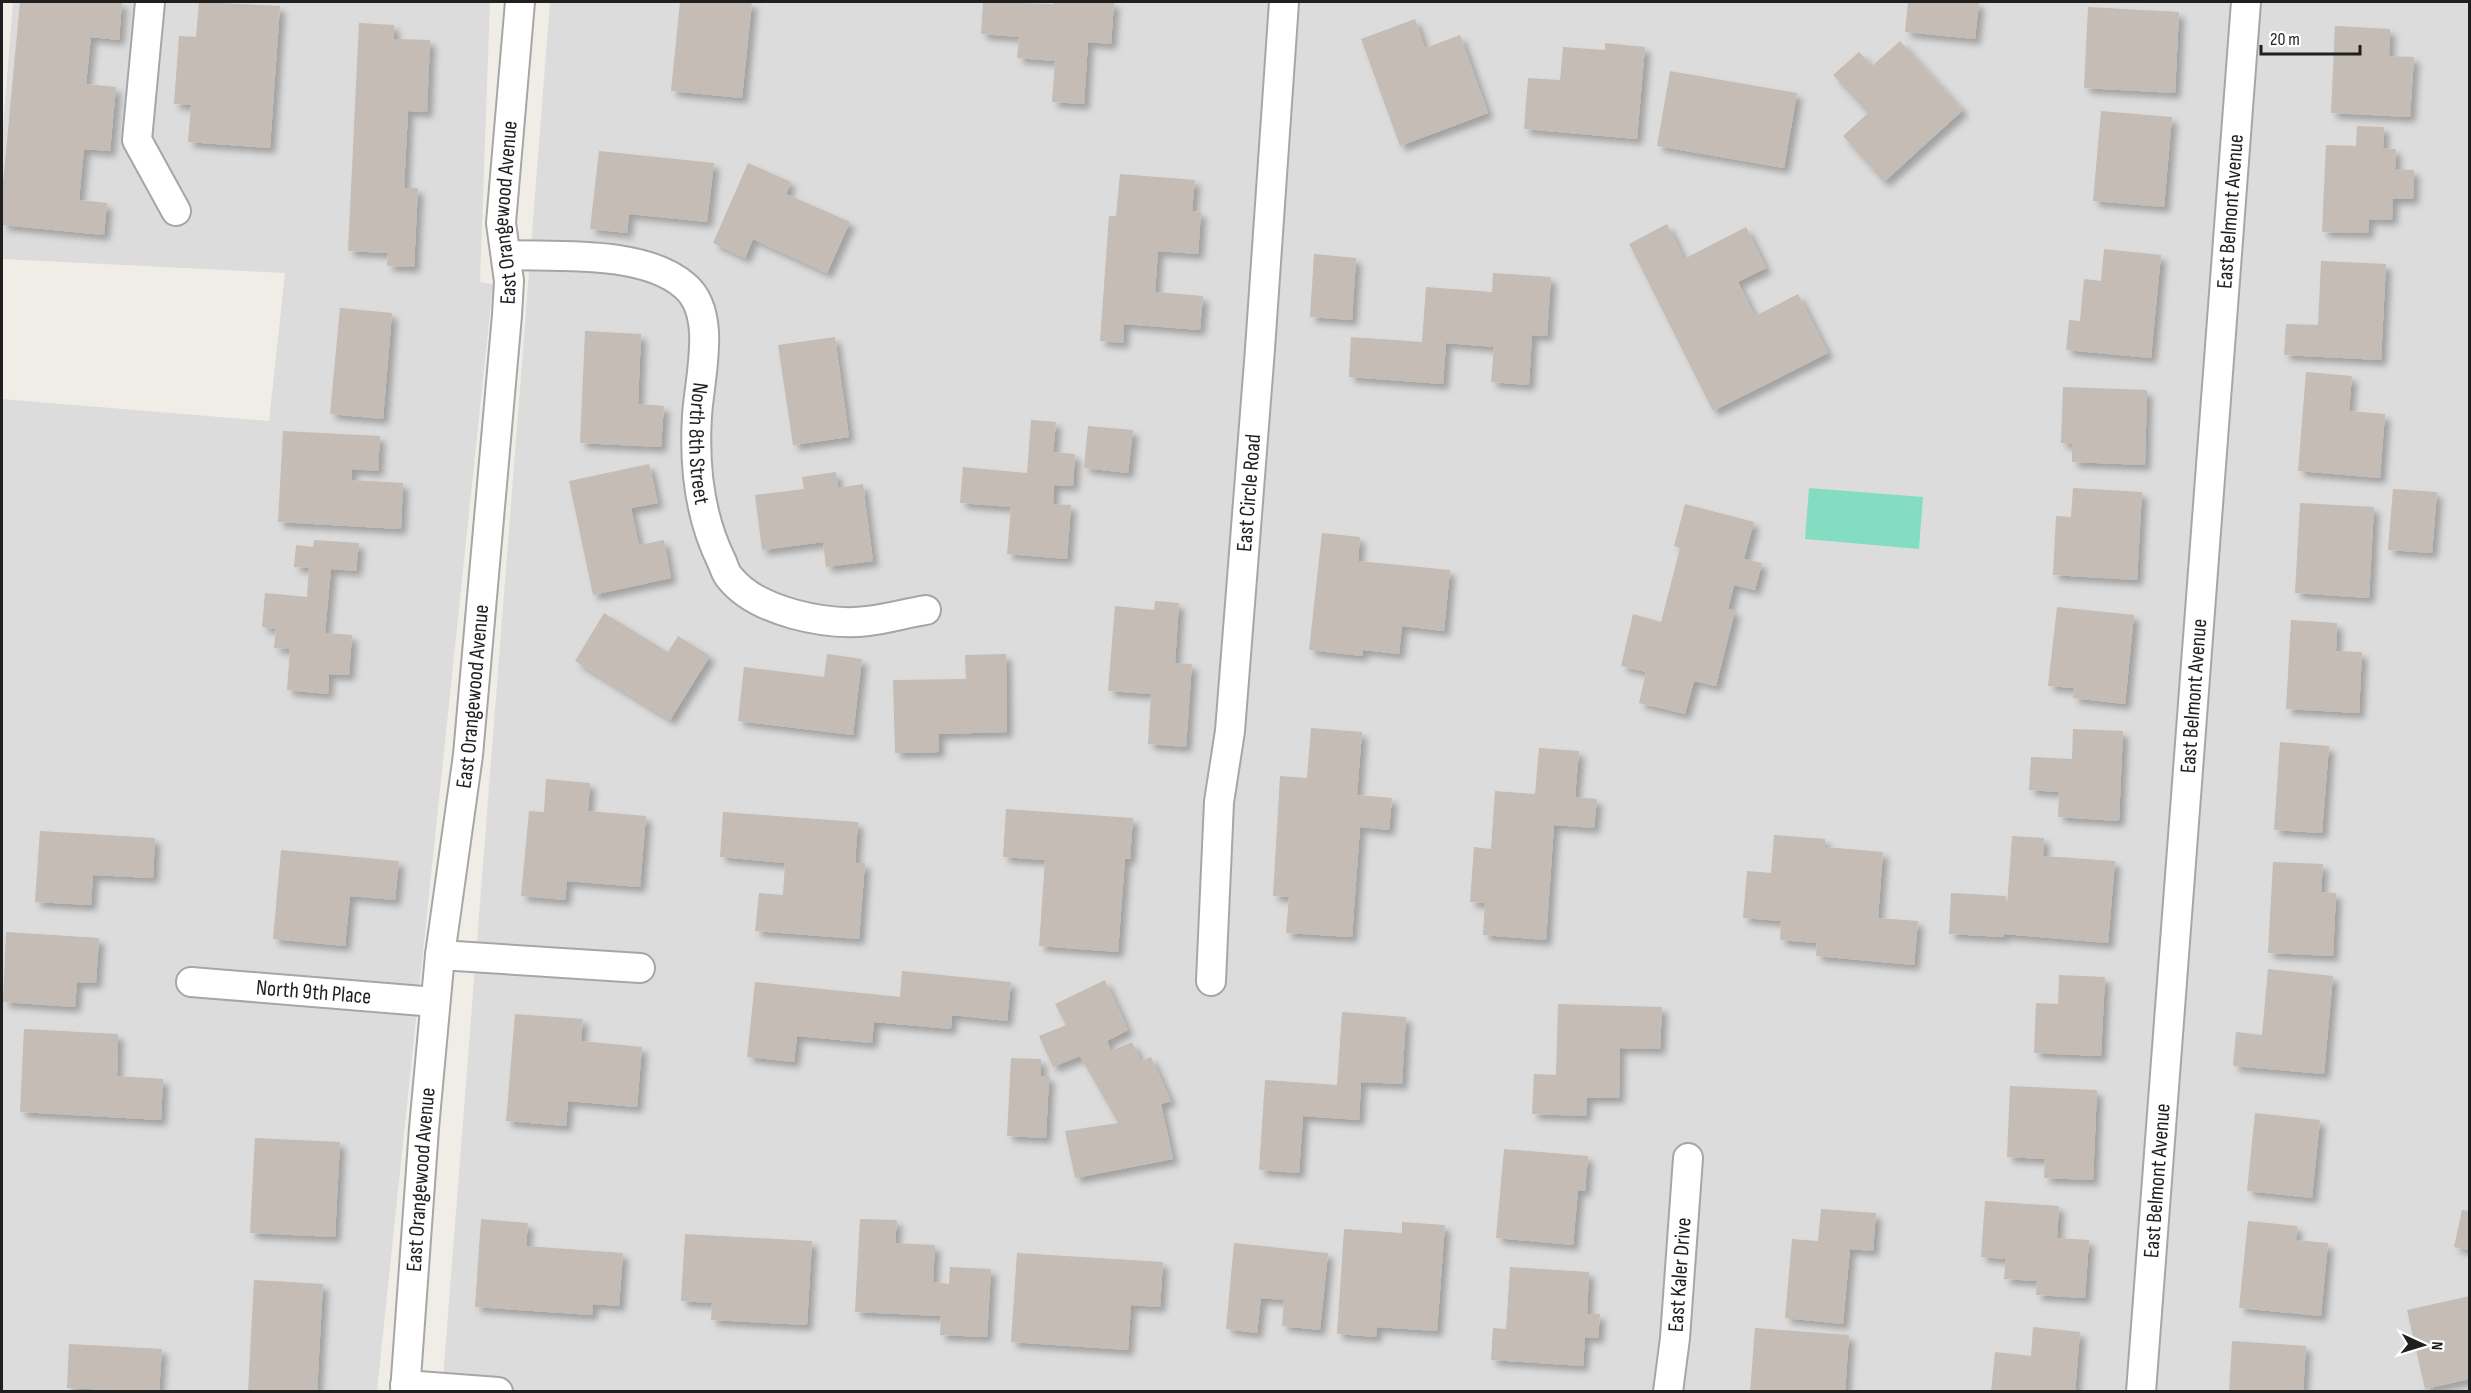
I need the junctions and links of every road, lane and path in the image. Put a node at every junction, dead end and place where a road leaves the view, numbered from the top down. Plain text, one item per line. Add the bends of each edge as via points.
1 (150, 2) edge
2 (520, 2) edge
3 (1284, 2) edge
4 (2246, 2) edge
5 (177, 211) dead end
6 (506, 255) junction
7 (926, 610) dead end
8 (440, 955) junction
9 (640, 968) dead end
10 (1211, 981) dead end
11 (191, 982) dead end
12 (435, 1002) junction
13 (1688, 1158) dead end
14 (405, 1388) edge
15 (498, 1392) edge
16 (1668, 1392) edge
17 (2141, 1392) edge

1 - 5 street via 137,140
2 - 6 street, East Orangewood Avenue via 501,223
3 - 10 street, East Circle Road via 1230,731 1219,802
4 - 17 street, East Belmont Avenue
6 - 7 street, North 8th Street via 627,260 669,273 688,287 700,308 705,336 697,417 697,466 710,538 730,578 755,598 786,613 820,621 867,621
6 - 8 street, East Orangewood Avenue via 508,304 468,755
8 - 9 street
8 - 12 street, East Orangewood Avenue
11 - 12 street, North 9th Place
12 - 14 street, East Orangewood Avenue
13 - 16 street, East Kaler Drive
14 - 15 street

